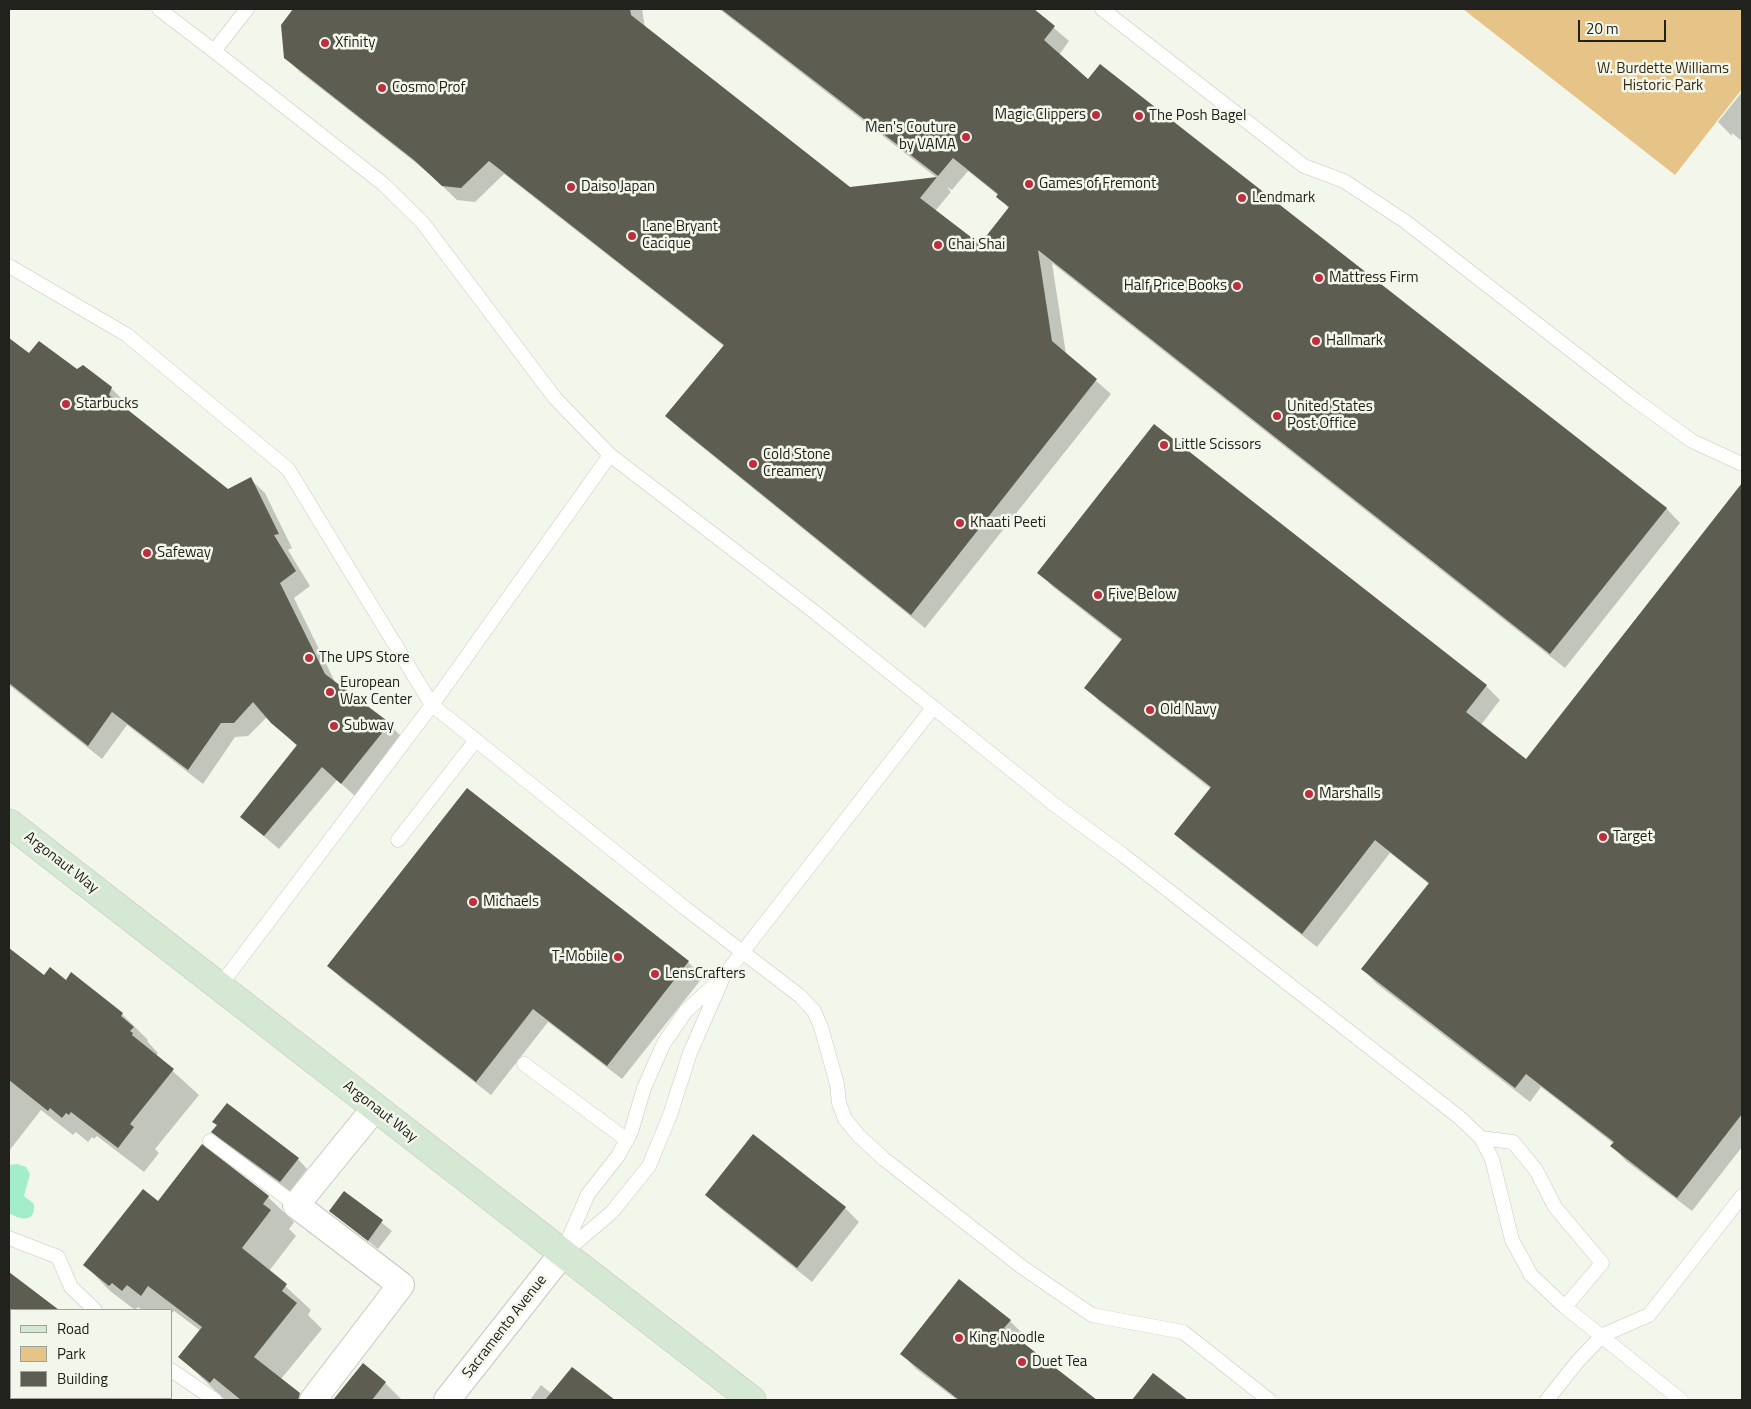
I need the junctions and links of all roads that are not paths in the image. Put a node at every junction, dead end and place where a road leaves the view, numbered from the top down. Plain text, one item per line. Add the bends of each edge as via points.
1 (159, 9) edge
2 (247, 9) edge
3 (1102, 9) edge
4 (214, 51) junction
5 (11, 269) edge
6 (610, 455) junction
7 (1742, 464) edge
8 (432, 705) junction
9 (932, 708) junction
10 (476, 740) junction
11 (9, 822) edge
12 (398, 840) dead end
13 (743, 952) junction
14 (723, 976) junction
15 (219, 987) junction
16 (524, 1064) dead end
17 (375, 1108) junction
18 (1481, 1138) junction
19 (627, 1140) junction
20 (210, 1141) dead end
21 (1742, 1196) edge
22 (296, 1205) junction
23 (9, 1238) edge
24 (562, 1254) junction
25 (1565, 1307) junction
26 (94, 1309) edge
27 (1603, 1335) junction
28 (172, 1371) edge
29 (215, 1400) edge
30 (313, 1400) edge
31 (447, 1400) edge
32 (752, 1400) edge
33 (1269, 1400) edge
34 (1547, 1400) edge
35 (1681, 1400) edge

1 - 4 lane
2 - 4 lane
3 - 7 lane via 1304,166 1344,181 1406,222 1649,410 1702,447
4 - 6 lane via 382,183 422,222 555,398
5 - 8 lane via 128,335 288,469
6 - 8 lane
6 - 9 lane via 812,610
8 - 10 lane
8 - 15 lane
9 - 13 lane
9 - 18 lane via 1459,1117
10 - 12 lane
10 - 13 lane
11 - 15 street, Argonaut Way
13 - 14 lane
13 - 33 lane via 800,996 814,1011 845,1119 884,1159 1022,1267 1092,1315 1184,1332
14 - 19 lane via 686,1011 664,1043 653,1064
14 - 24 lane via 690,1053 649,1166 612,1212
15 - 17 street, Argonaut Way
16 - 19 lane
17 - 22 street
17 - 24 street, Argonaut Way
18 - 25 lane via 1492,1159 1512,1240 1531,1275
18 - 25 lane via 1513,1142 1536,1170 1555,1207 1602,1263
19 - 24 lane via 588,1194
20 - 22 lane
21 - 27 lane via 1649,1315
22 - 30 street via 401,1285
23 - 26 lane via 58,1257 71,1287
24 - 31 street, Sacramento Avenue
24 - 32 street, Argonaut Way
25 - 27 lane
27 - 34 lane via 1578,1360
27 - 35 lane
28 - 29 lane

